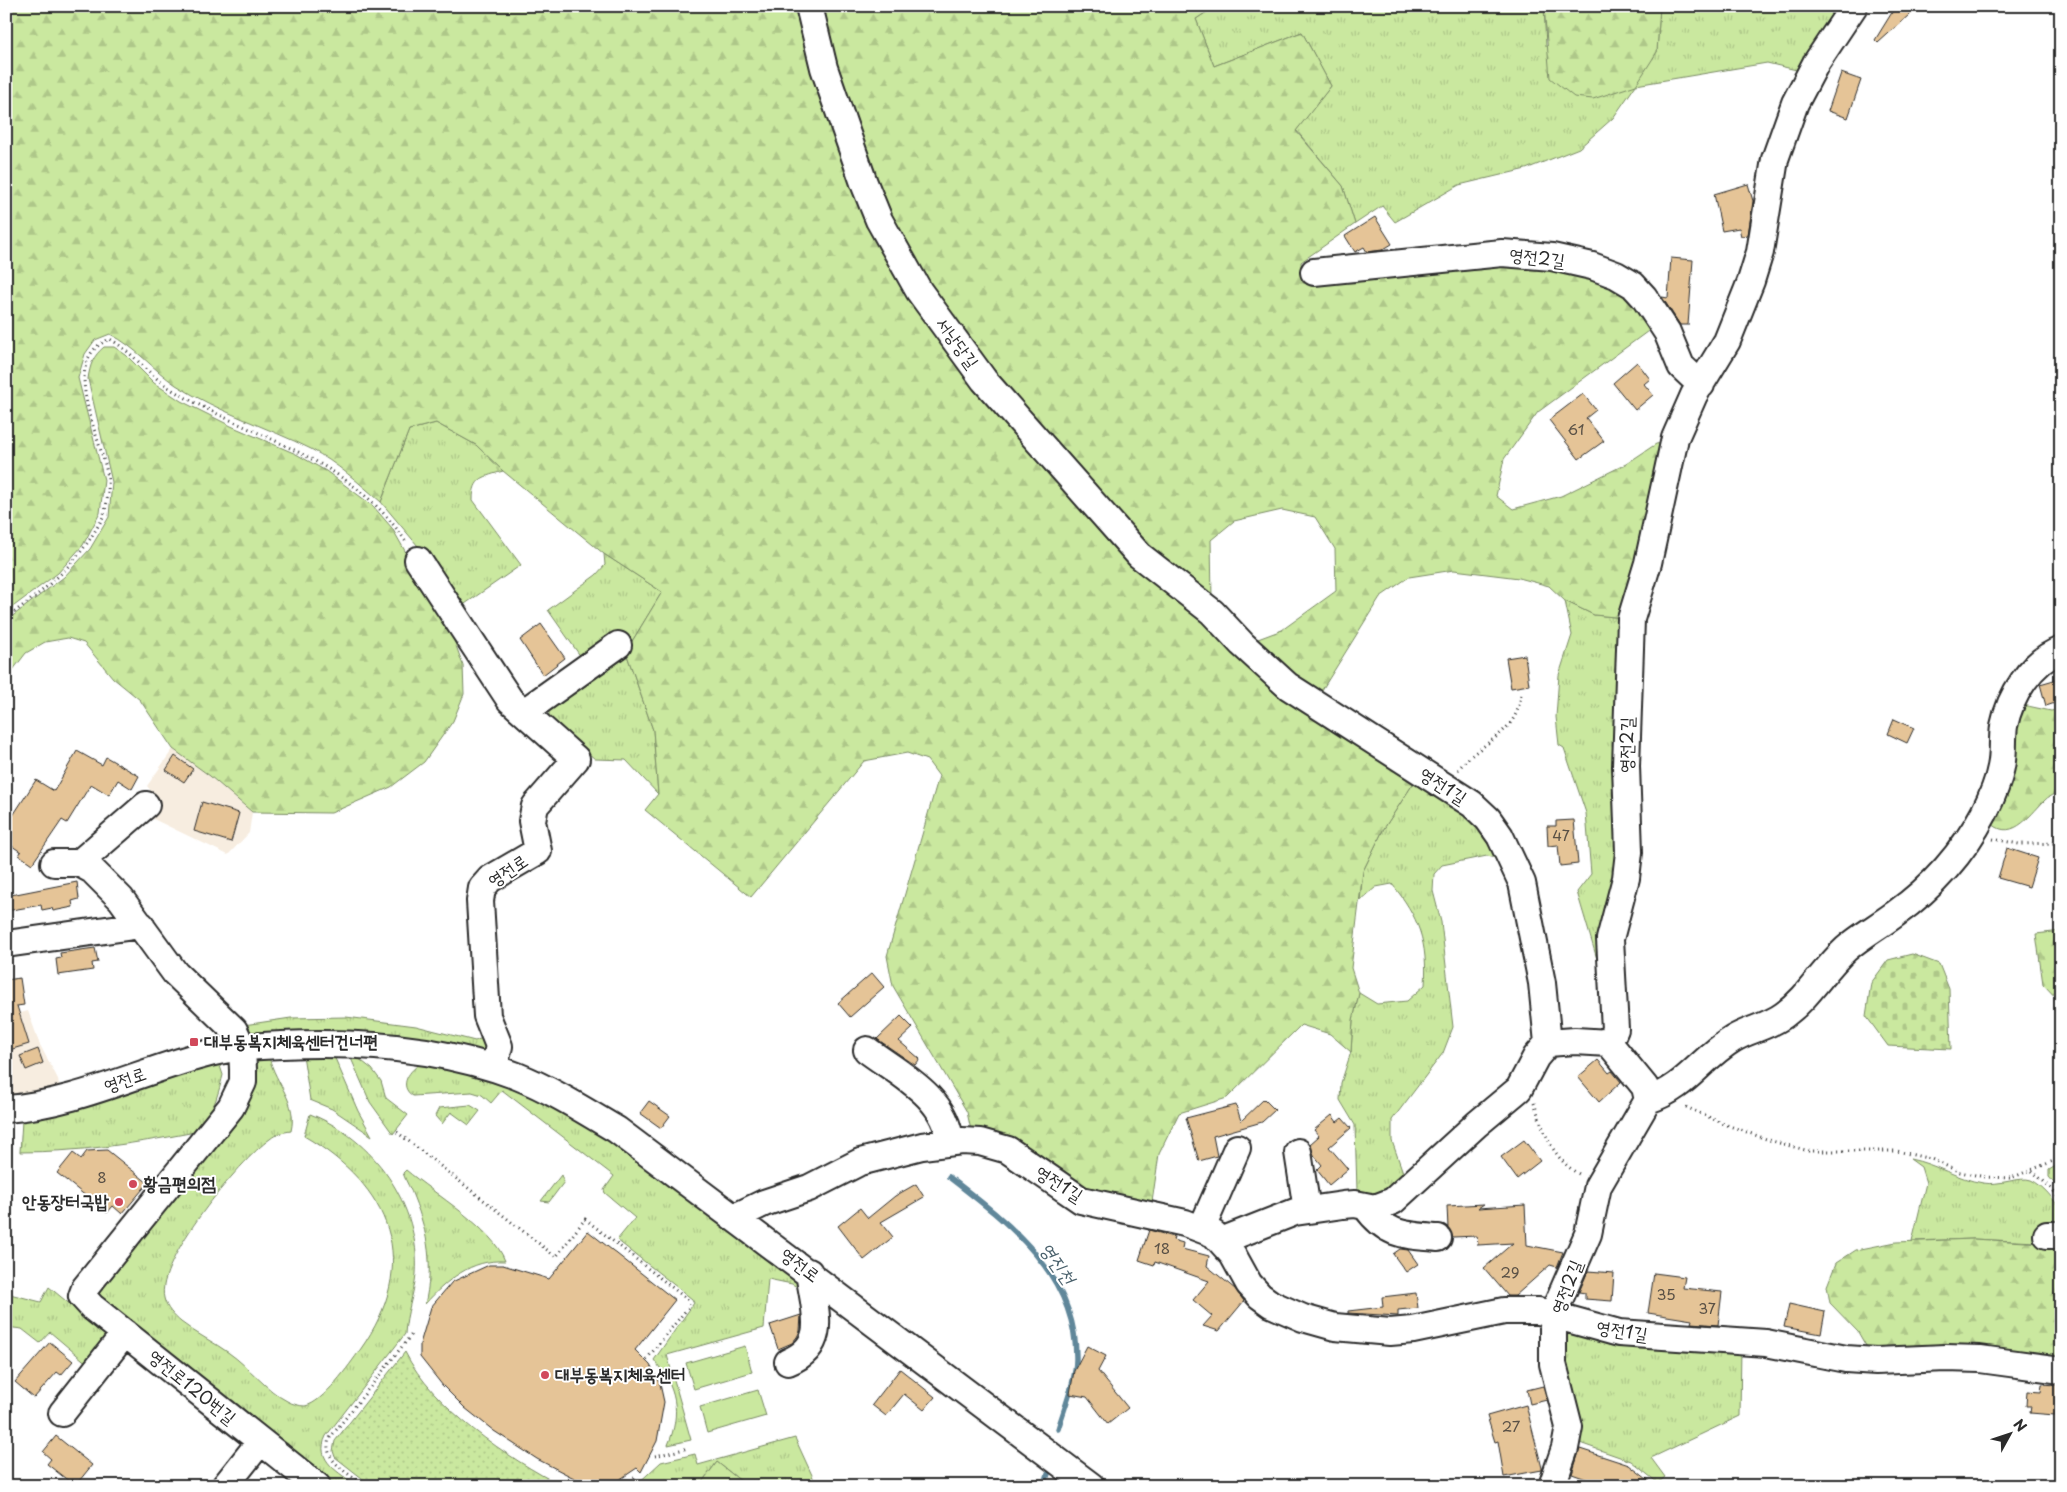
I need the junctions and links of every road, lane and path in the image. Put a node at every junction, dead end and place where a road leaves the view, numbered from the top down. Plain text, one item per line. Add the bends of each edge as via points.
1 (809, 6) edge
2 (1854, 6) edge
3 (1314, 272) dead end
4 (1701, 385) junction
5 (418, 560) joint
6 (1212, 612) joint
7 (6, 618) edge
8 (618, 645) dead end
9 (2061, 650) edge
10 (1521, 692) dead end
11 (524, 712) junction
12 (1445, 787) junction
13 (146, 805) dead end
14 (1973, 835) junction
15 (2061, 842) edge
16 (141, 925) junction
17 (6, 944) edge
18 (1548, 1043) junction
19 (1609, 1043) junction
20 (242, 1048) junction
21 (867, 1050) dead end
22 (494, 1068) junction
23 (1526, 1079) junction
24 (1654, 1098) junction
25 (6, 1109) edge
26 (397, 1132) dead end
27 (950, 1142) junction
28 (1237, 1148) dead end
29 (1298, 1152) dead end
30 (2061, 1158) edge
31 (2032, 1171) junction
32 (1598, 1186) junction
33 (2061, 1201) edge
34 (1366, 1207) junction
35 (1307, 1210) junction
36 (736, 1217) junction
37 (1212, 1235) junction
38 (1438, 1238) dead end
39 (809, 1272) junction
40 (1553, 1314) junction
41 (124, 1333) junction
42 (412, 1334) dead end
43 (646, 1360) dead end
44 (788, 1362) dead end
45 (2061, 1370) edge
46 (62, 1413) dead end
47 (260, 1442) junction
48 (689, 1448) dead end
49 (655, 1456) dead end
50 (635, 1477) dead end
51 (225, 1486) edge
52 (317, 1486) edge
53 (365, 1486) edge
54 (628, 1486) edge
55 (1091, 1486) edge
56 (1552, 1486) edge

1 - 6 street, 서낭당길 via 824,68 864,183 880,220 919,290 984,380 1068,477 1139,555
2 - 4 street, 영전2길 via 1794,103 1775,159 1760,252 1751,281 1727,341
3 - 4 street, 영전2길 via 1502,253 1592,266 1616,275 1644,297 1667,332 1682,366
4 - 19 street, 영전2길 via 1675,438 1648,563 1631,618 1626,766 1629,852 1626,878 1610,939 1615,1029
5 - 7 path via 378,506 346,479 310,456 244,428 172,390 128,349 110,339 97,344 83,377 108,481 104,514 85,547 61,576
5 - 11 street, 영전로 via 500,687
6 - 12 street, 영전1길 via 1288,686
8 - 11 street
9 - 14 street, 영전2길 via 2036,668 2021,684 2011,702 2005,724 2002,766
10 - 12 path via 1517,714 1511,723 1464,762
11 - 22 street, 영전로 via 576,759 535,806 532,821 538,851 490,879 482,888 480,901 487,1016 498,1046
12 - 18 street, 영전1길 via 1488,819 1511,856 1522,883 1542,983
13 - 16 street via 67,863 92,870
14 - 15 path via 2019,844
14 - 24 street, 영전2길 via 1942,875 1844,951 1796,1006 1782,1017 1733,1039 1688,1078
16 - 17 street
16 - 20 street via 175,973 234,1030
18 - 19 street via 1575,1040
18 - 23 street via 1536,1057
19 - 24 street
20 - 22 street, 영전로 via 310,1043 352,1044 426,1052
20 - 25 street, 영전로 via 189,1059 48,1104
20 - 41 street, 영전로120번길 via 243,1082 231,1107 82,1292 86,1301
21 - 27 street via 932,1100 944,1121
22 - 36 street, 영전로 via 548,1090 610,1126
23 - 32 path via 1545,1132 1559,1159
23 - 34 street via 1520,1089 1394,1201 1375,1208
24 - 31 path via 1772,1142 1810,1150 1897,1151 1931,1158 1960,1172 1985,1177 2011,1178
24 - 32 street, 영전2길
26 - 43 path via 556,1257 585,1219 688,1300 690,1305
27 - 36 street, 영전1길 via 860,1162 809,1188 764,1202
27 - 37 street, 영전1길 via 980,1142 1008,1150 1081,1200
28 - 37 street
29 - 35 street
30 - 31 path
31 - 33 path
32 - 40 street, 영전2길 via 1588,1234
34 - 35 street via 1343,1205
34 - 38 street via 1383,1227 1392,1232
35 - 37 street
36 - 39 street, 영전로
37 - 40 street, 영전1길 via 1260,1296 1303,1318 1335,1327 1390,1332 1504,1311
39 - 44 street via 816,1324 814,1340 807,1352
39 - 55 street, 영전로
40 - 45 street, 영전1길 via 1618,1333 1766,1343 1846,1359 1980,1359
40 - 56 street, 영전2길 via 1553,1364 1569,1427
41 - 46 street
41 - 47 street, 영전로120번길
42 - 53 path via 327,1445 334,1462
47 - 51 street
47 - 52 street, 영전로120번길
48 - 49 path
50 - 54 path

